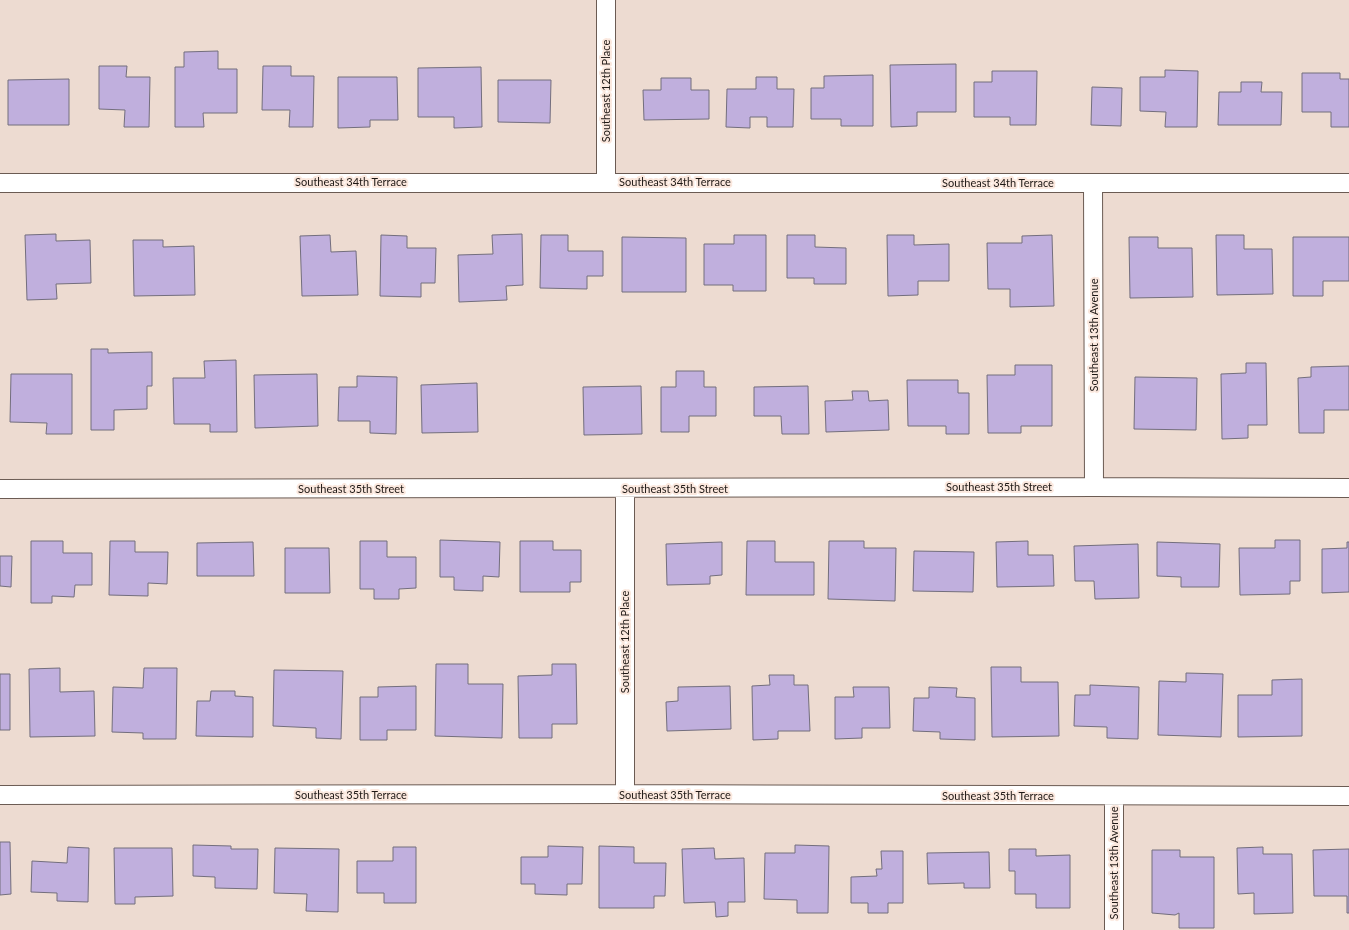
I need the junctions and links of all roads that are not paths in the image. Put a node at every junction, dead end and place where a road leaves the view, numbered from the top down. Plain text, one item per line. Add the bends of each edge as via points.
1 (606, 0) edge
2 (606, 182) junction
3 (0, 183) edge
4 (1093, 183) junction
5 (1349, 183) edge
6 (1094, 487) junction
7 (1349, 488) edge
8 (0, 489) edge
9 (625, 489) junction
10 (625, 794) junction
11 (0, 795) edge
12 (1114, 796) junction
13 (1349, 796) edge
14 (1114, 930) edge

1 - 2 street, Southeast 12th Place
2 - 3 street, Southeast 34th Terrace
2 - 4 street, Southeast 34th Terrace
4 - 5 street, Southeast 34th Terrace
4 - 6 street, Southeast 13th Avenue
6 - 7 street, Southeast 35th Street
6 - 9 street, Southeast 35th Street
8 - 9 street, Southeast 35th Street
9 - 10 street, Southeast 12th Place
10 - 11 street, Southeast 35th Terrace
10 - 12 street, Southeast 35th Terrace
12 - 13 street, Southeast 35th Terrace
12 - 14 street, Southeast 13th Avenue

